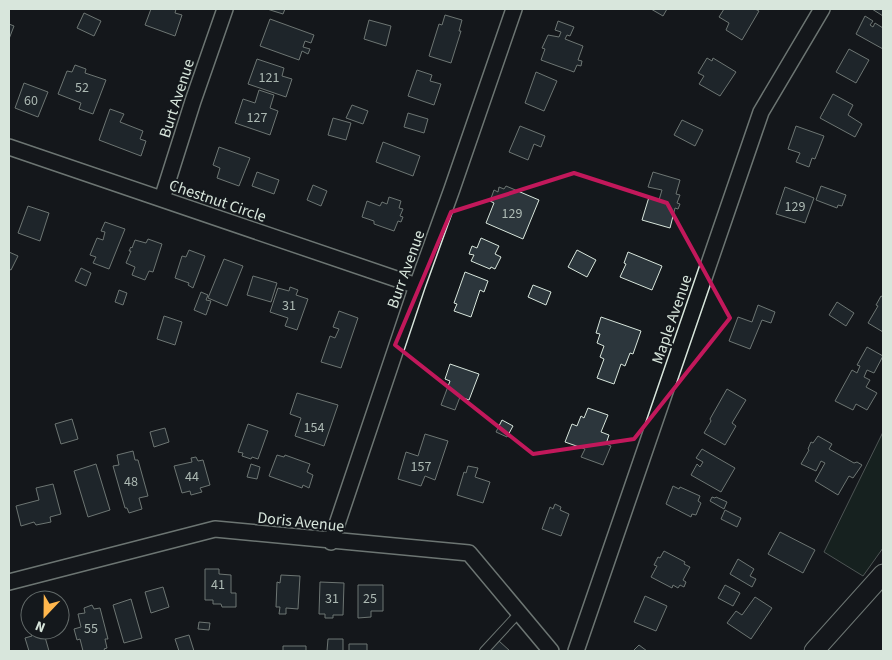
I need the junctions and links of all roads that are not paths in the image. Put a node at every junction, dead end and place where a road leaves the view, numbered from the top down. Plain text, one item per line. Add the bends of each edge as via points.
1 (225, 9) edge
2 (514, 9) edge
3 (822, 9) edge
4 (9, 147) edge
5 (162, 199) junction
6 (417, 286) junction
7 (331, 542) junction
8 (883, 574) edge
9 (9, 582) edge
10 (519, 613) junction
11 (484, 651) edge
12 (551, 651) edge
13 (576, 651) edge
14 (814, 651) edge

1 - 5 street, Burt Avenue
2 - 6 street, Burr Avenue
3 - 13 street, Maple Avenue via 761,112
4 - 5 street, Chestnut Circle
5 - 6 street, Chestnut Circle
6 - 7 street, Burr Avenue
7 - 9 street, Doris Avenue via 214,529
7 - 10 street, Doris Avenue via 468,553
8 - 14 street
10 - 11 lane
10 - 12 street, Doris Avenue

